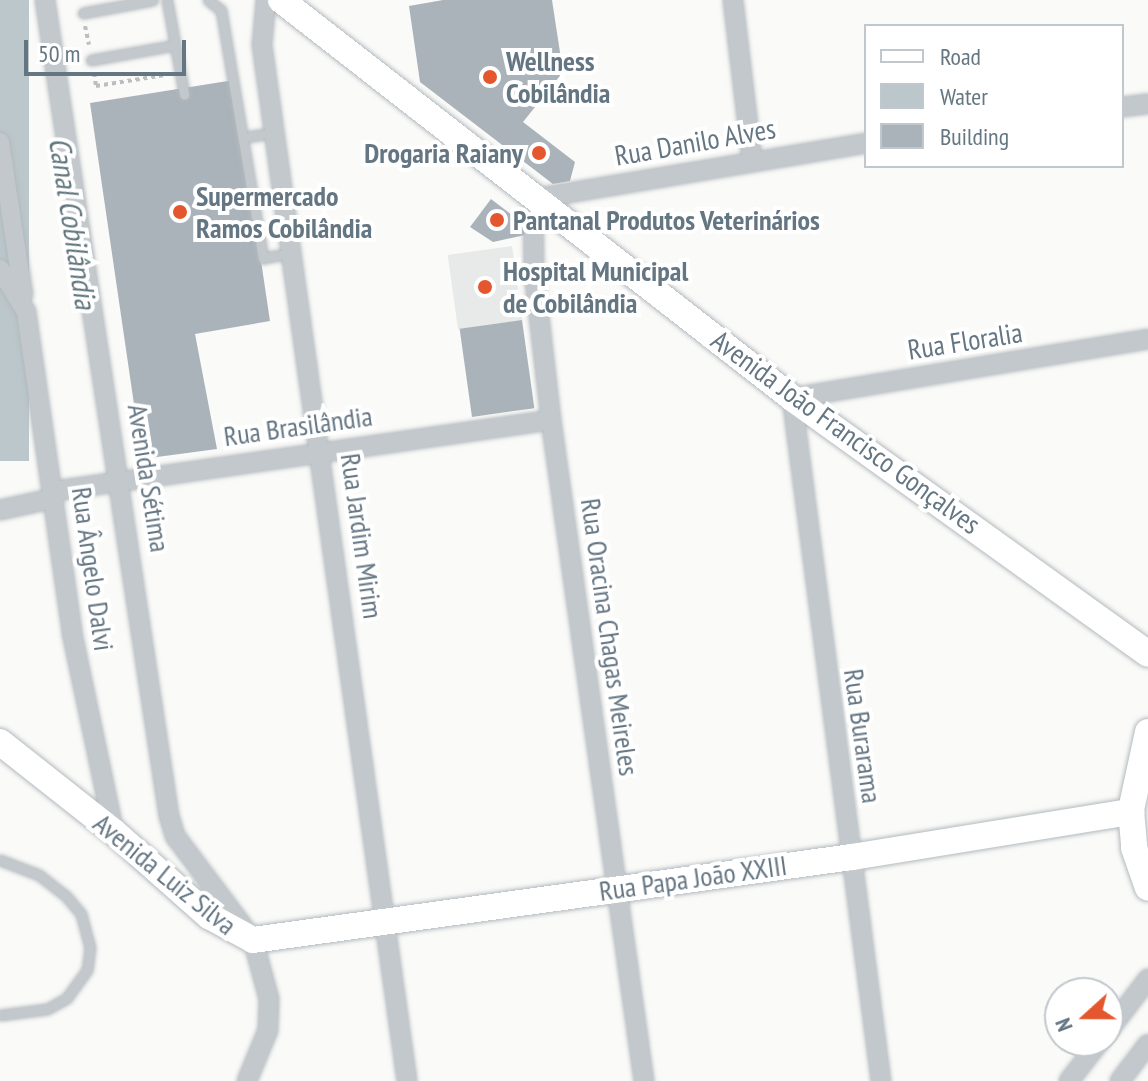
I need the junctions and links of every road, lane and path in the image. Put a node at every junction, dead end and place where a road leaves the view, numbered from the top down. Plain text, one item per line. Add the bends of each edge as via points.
1 (45, 0) edge
2 (153, 0) edge
3 (167, 0) edge
4 (208, 0) edge
5 (266, 0) edge
6 (281, 0) edge
7 (733, 0) edge
8 (83, 13) dead end
9 (175, 45) junction
10 (91, 60) joint
11 (180, 72) junction
12 (184, 94) dead end
13 (1148, 104) edge
14 (1124, 107) edge
15 (275, 133) junction
16 (245, 137) junction
17 (0, 142) edge
18 (864, 143) edge
19 (752, 159) junction
20 (533, 199) junction
21 (17, 250) junction
22 (293, 253) junction
23 (0, 269) edge
24 (26, 312) junction
25 (1148, 339) edge
26 (792, 398) junction
27 (551, 420) junction
28 (322, 450) junction
29 (121, 479) junction
30 (54, 494) junction
31 (0, 510) edge
32 (1148, 654) edge
33 (1148, 732) edge
34 (0, 742) edge
35 (1131, 812) junction
36 (114, 832) junction
37 (852, 857) junction
38 (0, 860) edge
39 (1148, 888) edge
40 (616, 889) junction
41 (385, 918) junction
42 (253, 940) junction
43 (1148, 979) edge
44 (1124, 1010) edge
45 (0, 1015) edge
46 (1148, 1044) edge
47 (1088, 1057) edge
48 (247, 1081) edge
49 (407, 1081) edge
50 (644, 1081) edge
51 (881, 1081) edge
52 (1069, 1081) edge
53 (1120, 1081) edge

1 - 29 street, Avenida Sétima
2 - 8 lane
3 - 9 lane
4 - 16 lane via 221,10
5 - 15 street, Rua Jardim Mirim via 260,30
6 - 20 street, Avenida João Francisco Gonçalves
7 - 19 street
9 - 10 lane
9 - 11 lane
10 - 11 path via 96,86
11 - 12 lane
13 - 14 street
15 - 16 lane
15 - 22 street, Rua Jardim Mirim
16 - 22 lane via 263,258
17 - 21 street, Rua Ângelo Dalvi
18 - 19 street, Rua Danilo Alves
19 - 20 street, Rua Danilo Alves
20 - 26 street, Avenida João Francisco Gonçalves
20 - 27 street, Rua Oracina Chagas Meireles via 534,272
21 - 23 street, Rua Ângelo Dalvi via 11,264
21 - 24 street, Rua Ângelo Dalvi
22 - 28 street, Rua Jardim Mirim
23 - 24 street, Rua Ângelo Dalvi
24 - 30 street, Rua Ângelo Dalvi
25 - 26 street, Rua Floralia
26 - 32 street, Avenida João Francisco Gonçalves
26 - 37 street, Rua Burarama
27 - 28 street, Rua Brasilândia
27 - 40 street, Rua Oracina Chagas Meireles
28 - 29 street, Rua Brasilândia
28 - 41 street, Rua Jardim Mirim
29 - 30 street, Rua Brasilândia
29 - 42 street, Avenida Sétima via 169,816 175,836
30 - 31 street, Rua Brasilândia
30 - 36 street, Rua Ângelo Dalvi via 72,633
33 - 35 street
34 - 36 street, Avenida Luiz Silva
35 - 37 street, Rua Papa João XXIII
35 - 39 street via 1134,848
36 - 42 street, Avenida Luiz Silva via 209,916
37 - 40 street, Rua Papa João XXIII
37 - 51 street, Rua Burarama
38 - 45 lane via 58,888 81,914 90,947 87,970 67,998 47,1009
40 - 41 street, Rua Papa João XXIII
40 - 50 street, Rua Oracina Chagas Meireles
41 - 42 street, Rua Papa João XXIII
41 - 49 street, Rua Jardim Mirim
42 - 48 street, Avenida Luiz Silva via 269,999 268,1030
43 - 44 street
46 - 53 street
47 - 52 street

